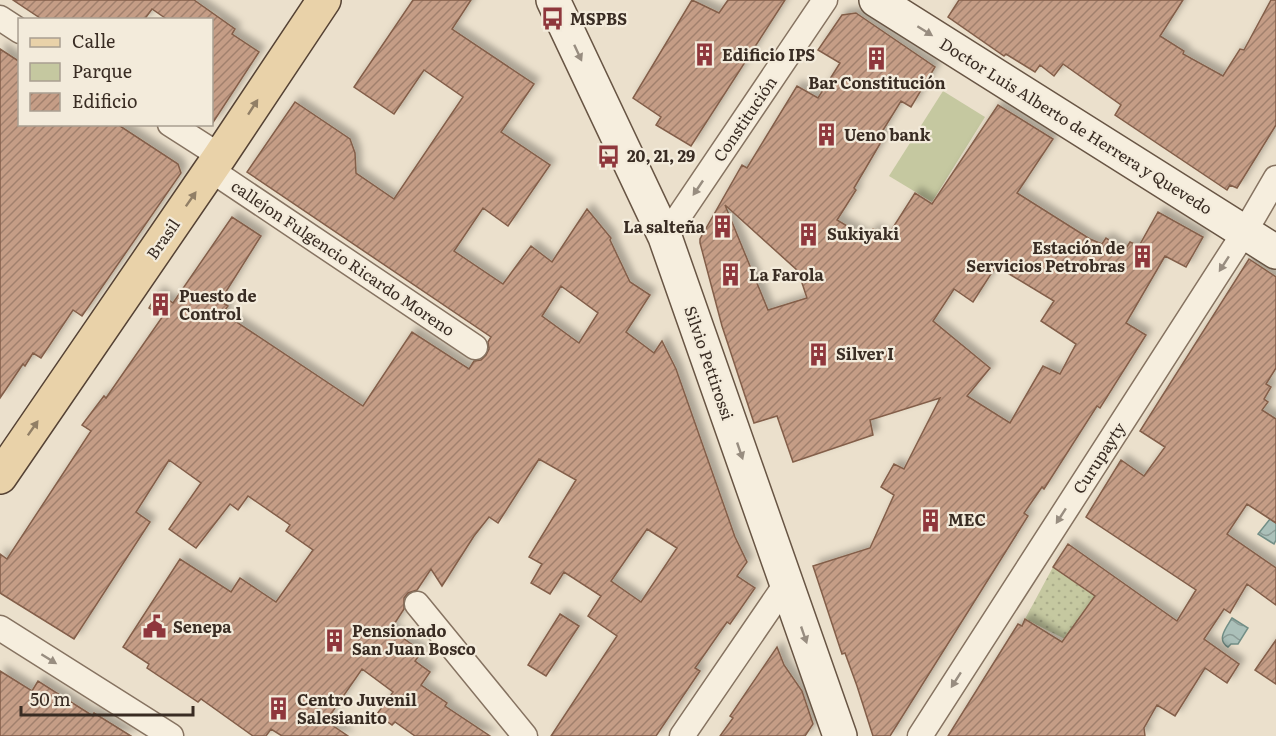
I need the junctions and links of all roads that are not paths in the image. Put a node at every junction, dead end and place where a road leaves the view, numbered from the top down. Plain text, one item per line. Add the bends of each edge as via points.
1 (324, 0) edge
2 (554, 0) edge
3 (825, 0) edge
4 (876, 0) edge
5 (0, 18) edge
6 (18, 30) edge
7 (172, 126) edge
8 (216, 163) junction
9 (1276, 178) edge
10 (1244, 233) junction
11 (665, 237) junction
12 (1276, 252) edge
13 (475, 347) dead end
14 (0, 477) edge
15 (786, 584) junction
16 (417, 604) dead end
17 (0, 628) edge
18 (171, 736) edge
19 (525, 736) edge
20 (682, 736) edge
21 (840, 736) edge
22 (920, 736) edge

8 -> 1 main road, Brasil
2 -> 11 main road, Silvio Pettirossi
3 -> 11 street, Constitución
4 -> 10 main road, Doctor Luis Alberto de Herrera y Quevedo
5 - 6 street
7 - 8 street, callejon Fulgencio Ricardo Moreno
8 - 13 street, callejon Fulgencio Ricardo Moreno
14 -> 8 main road, Brasil
9 - 10 street, Curupayty
10 - 12 main road, Doctor Luis Alberto de Herrera y Quevedo
10 -> 22 street, Curupayty
11 -> 15 main road, Silvio Pettirossi
15 - 20 street
15 -> 21 main road, Silvio Pettirossi
16 - 19 street
17 -> 18 street

